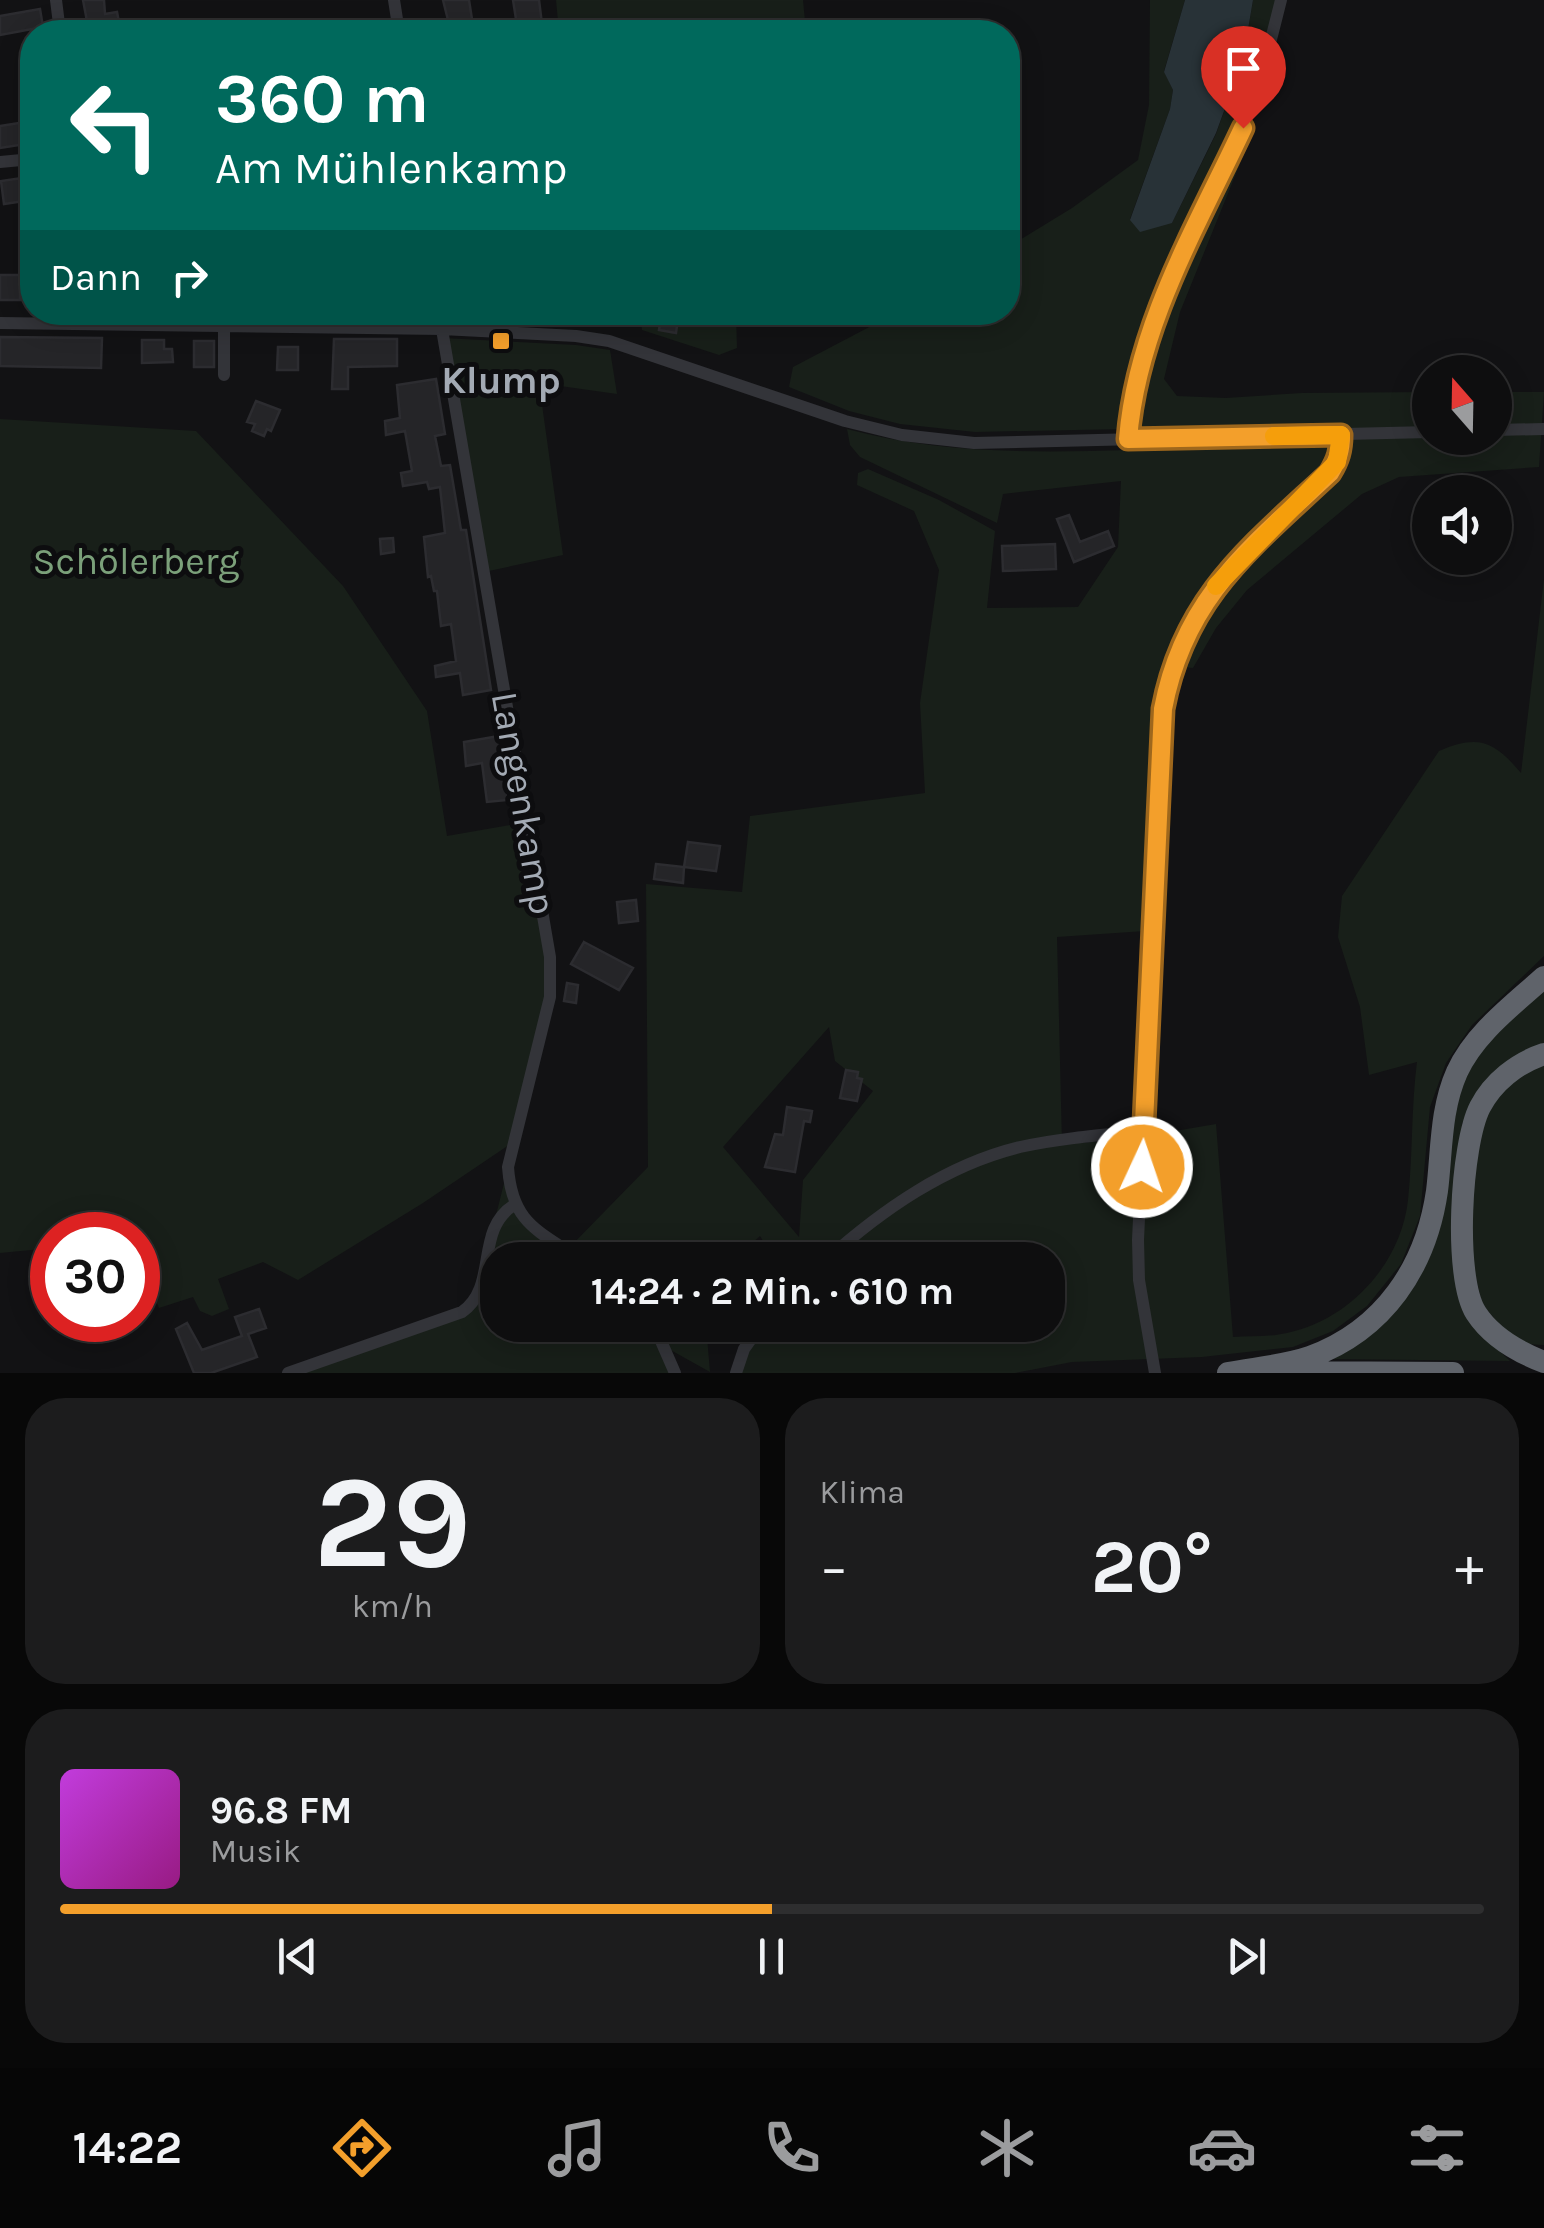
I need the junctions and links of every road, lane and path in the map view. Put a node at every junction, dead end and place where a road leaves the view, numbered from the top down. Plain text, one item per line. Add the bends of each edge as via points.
1 (1281, 0) edge
2 (187, 325) edge
3 (442, 325) edge
4 (224, 328) junction
5 (442, 329) junction
6 (224, 375) dead end
7 (1544, 429) edge
8 (1512, 430) edge
9 (1412, 433) edge
10 (1341, 435) junction
11 (1128, 439) junction
12 (1544, 977) edge
13 (1544, 1054) edge
14 (1144, 1131) junction
15 (514, 1205) junction
16 (556, 1242) edge
17 (846, 1242) edge
18 (661, 1342) edge
19 (749, 1342) edge
20 (1544, 1362) edge
21 (288, 1373) edge
22 (675, 1373) edge
23 (736, 1373) edge
24 (1155, 1373) edge
25 (1226, 1373) edge
26 (1452, 1373) edge

1 - 11 street via 1243,128 1144,345
2 - 4 street
3 - 5 street, Langenkamp
4 - 5 street
4 - 6 street
5 - 11 street via 609,341 902,435 974,443
5 - 15 street, Langenkamp via 550,957 550,997 508,1167
7 - 8 street
9 - 10 street
10 - 11 street
10 - 14 street via 1330,473 1218,584 1170,672
12 - 25 highway via 1479,1038 1458,1070 1445,1107 1430,1231 1409,1279 1384,1312 1310,1357
13 - 20 highway via 1496,1084 1480,1107 1469,1134 1461,1242 1475,1312 1501,1340
14 - 17 street via 1067,1138 968,1165 915,1191
14 - 24 street via 1139,1280
15 - 16 street
15 - 21 street via 492,1228 474,1304
18 - 22 street
19 - 23 street
25 - 26 highway

